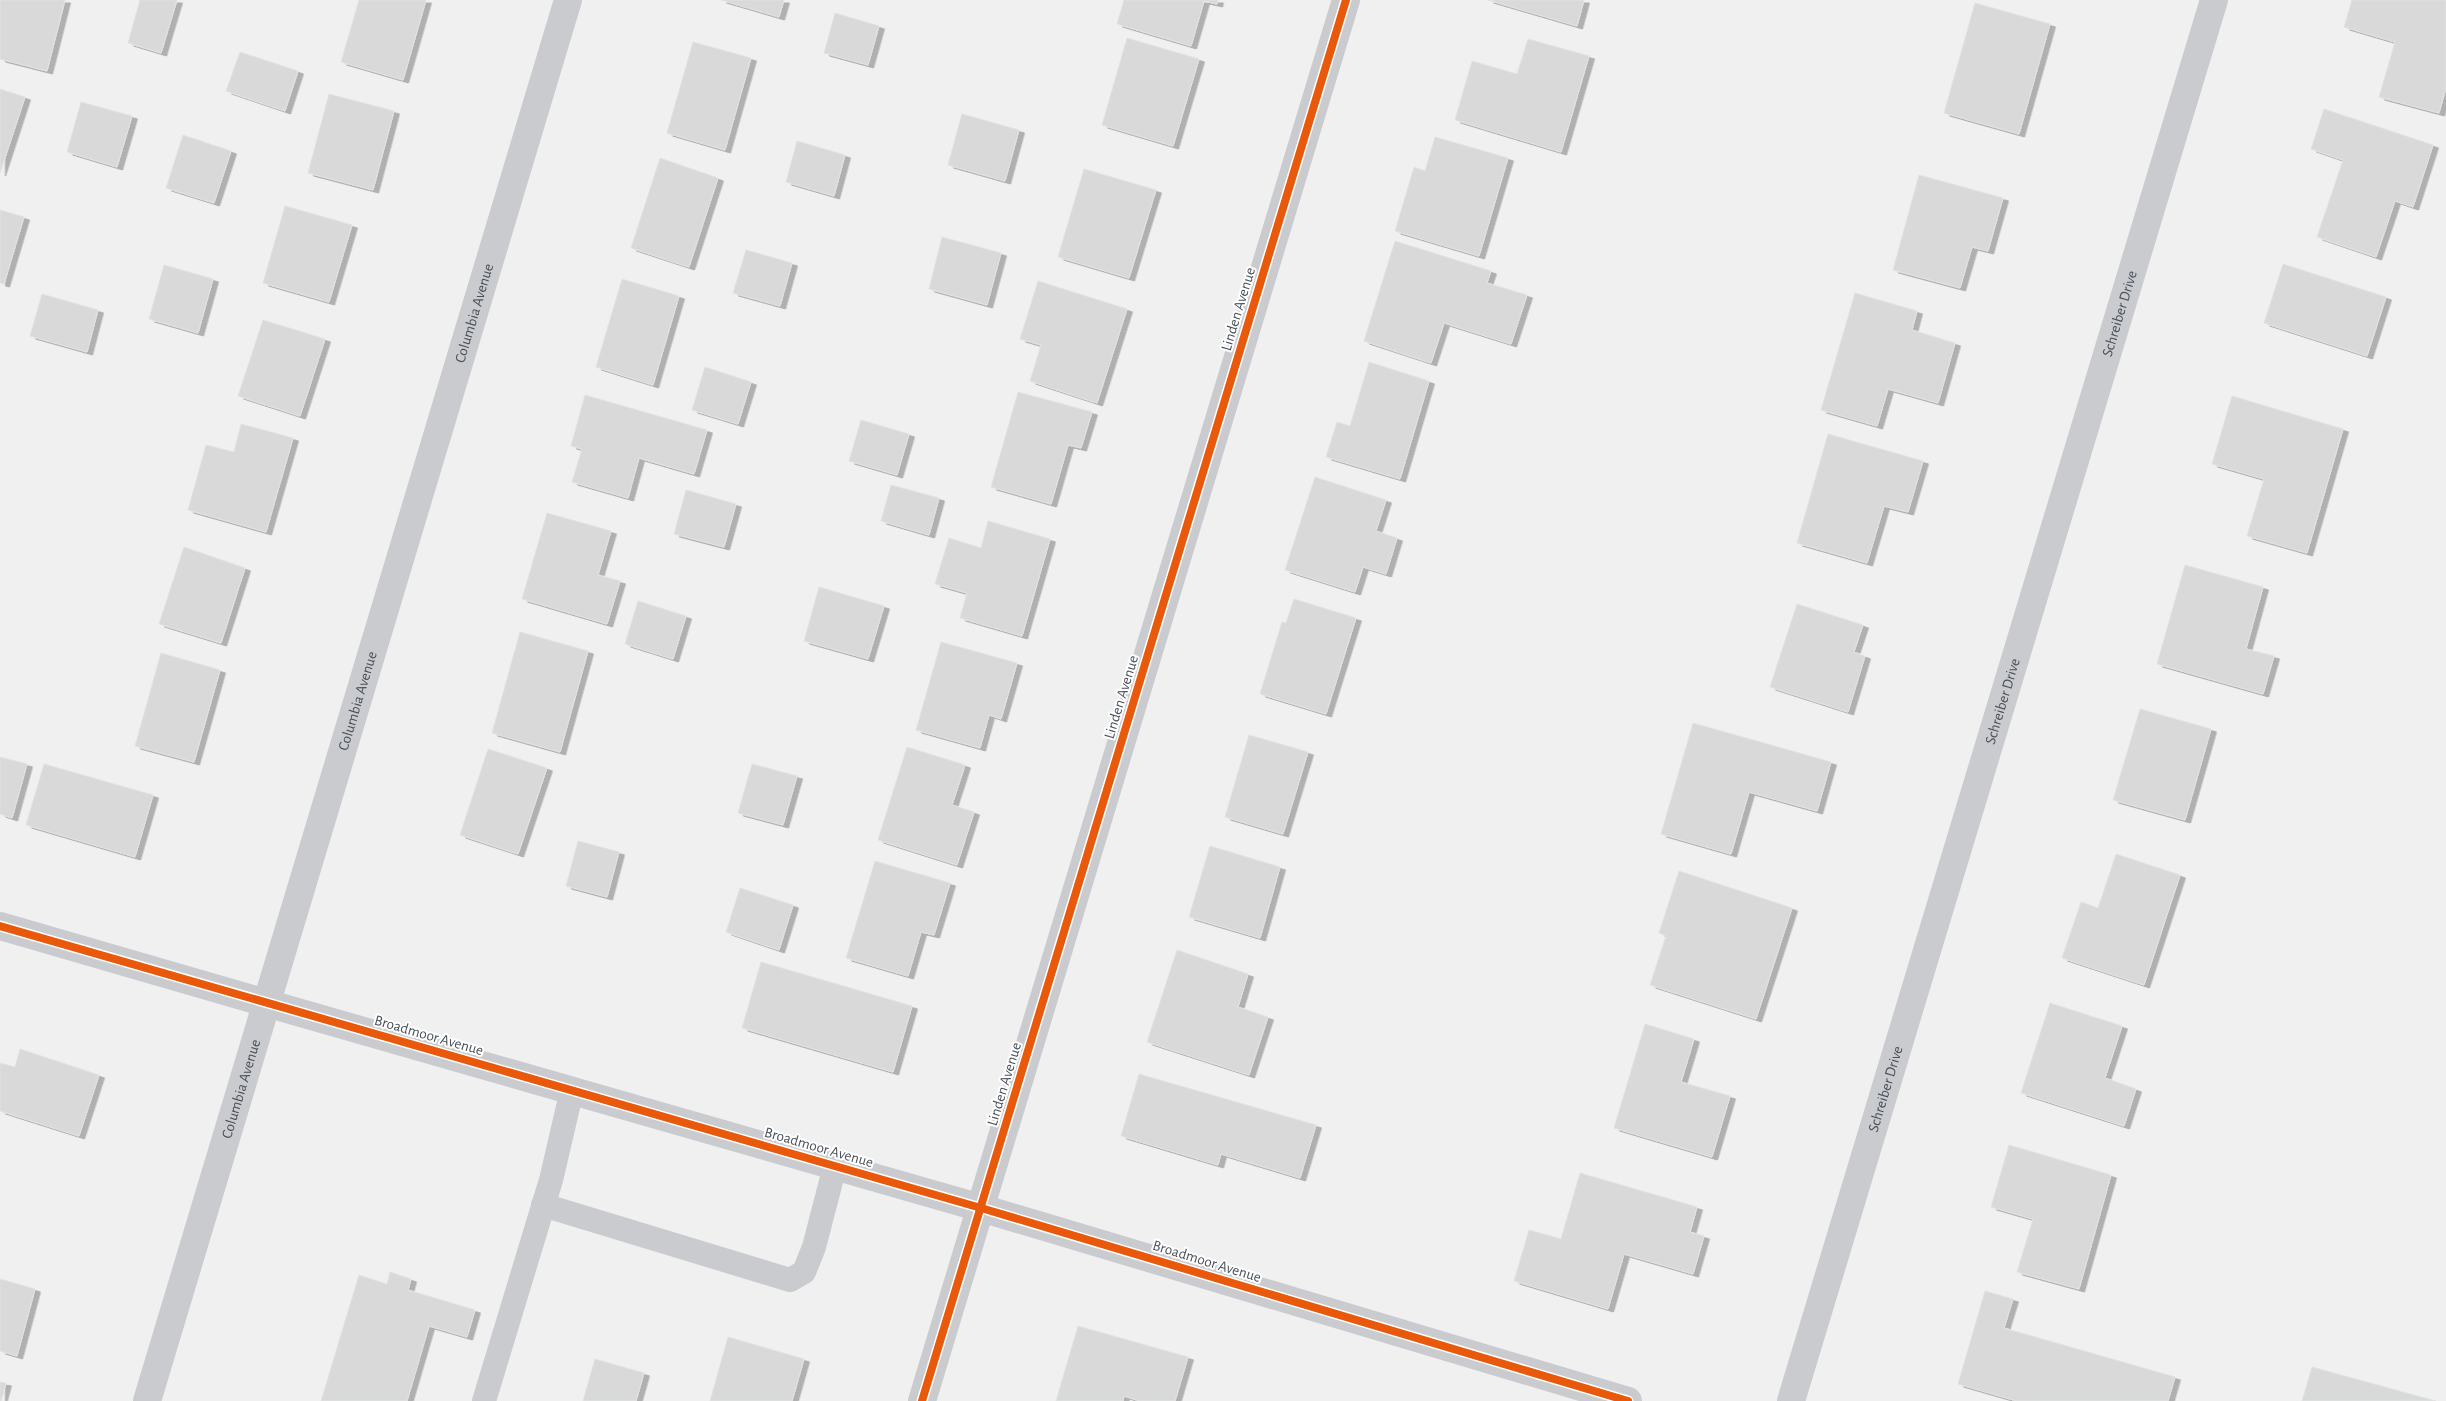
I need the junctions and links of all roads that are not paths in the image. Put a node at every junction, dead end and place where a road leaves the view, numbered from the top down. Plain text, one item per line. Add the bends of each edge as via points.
1 (568, 0) edge
2 (1346, 0) edge
3 (2214, 0) edge
4 (0, 926) edge
5 (266, 1003) junction
6 (572, 1090) junction
7 (836, 1166) junction
8 (543, 1205) junction
9 (981, 1208) junction
10 (147, 1401) edge
11 (484, 1401) edge
12 (922, 1401) edge
13 (1628, 1401) edge
14 (1791, 1401) edge

1 - 5 street, Columbia Avenue
2 - 9 street, Linden Avenue
3 - 14 street, Schreiber Drive
4 - 5 street, Broadmoor Avenue
5 - 6 street, Broadmoor Avenue
5 - 10 street, Columbia Avenue
6 - 7 street, Broadmoor Avenue
6 - 8 lane
7 - 8 lane via 811,1255 804,1272 790,1280
7 - 9 street, Broadmoor Avenue
8 - 11 lane
9 - 12 street, Linden Avenue
9 - 13 street, Broadmoor Avenue

